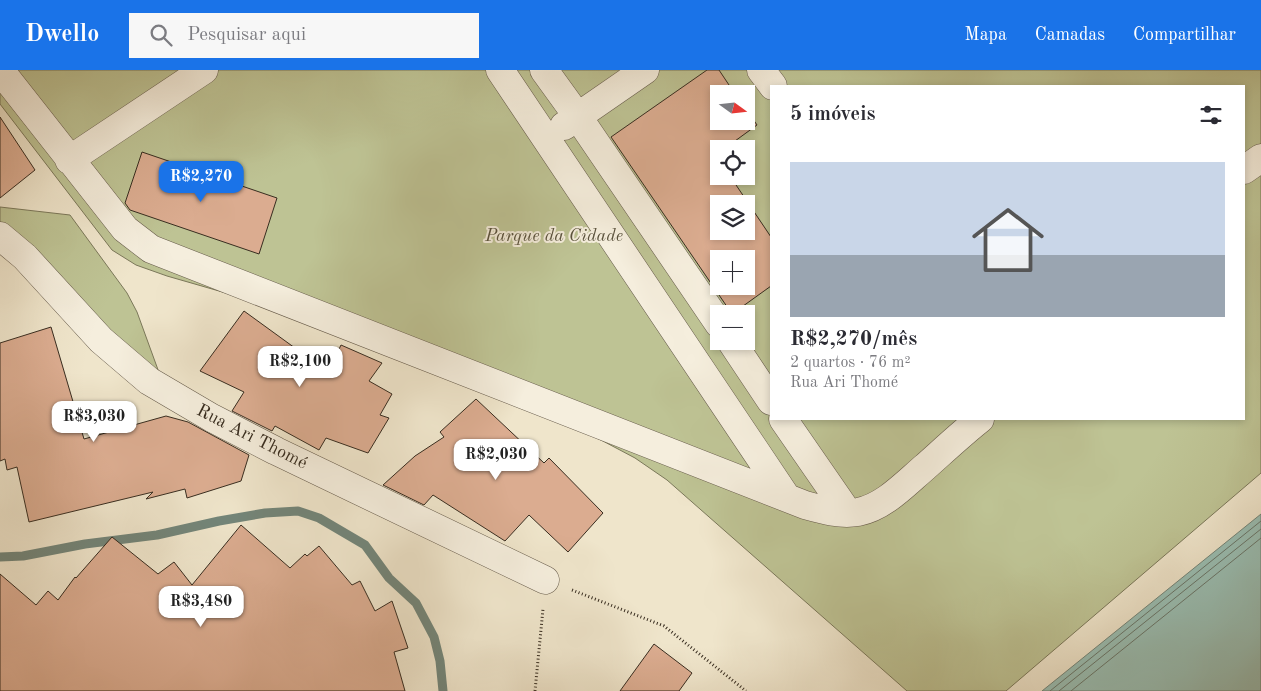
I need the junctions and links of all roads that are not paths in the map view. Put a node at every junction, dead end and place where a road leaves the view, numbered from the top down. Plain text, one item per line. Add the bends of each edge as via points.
1 (0, 70) edge
2 (204, 70) edge
3 (500, 70) edge
4 (544, 70) edge
5 (645, 70) edge
6 (762, 70) edge
7 (772, 85) edge
8 (578, 117) junction
9 (547, 138) junction
10 (1261, 158) edge
11 (69, 160) junction
12 (1245, 169) edge
13 (0, 236) edge
14 (710, 311) edge
15 (737, 350) edge
16 (770, 400) edge
17 (785, 420) edge
18 (979, 420) edge
19 (788, 498) junction
20 (848, 513) junction
21 (545, 580) road end

1 - 11 street
2 - 11 street
3 - 9 street
4 - 8 street
5 - 8 street
6 - 7 street
8 - 9 street
8 - 14 street
9 - 19 street
10 - 12 street
11 - 19 street via 125,229 151,249
13 - 21 street, Rua Ari Thomé via 25,257 100,340 149,380 276,451
15 - 16 street
17 - 20 street
18 - 20 street via 888,498 868,510
19 - 20 street via 820,509

